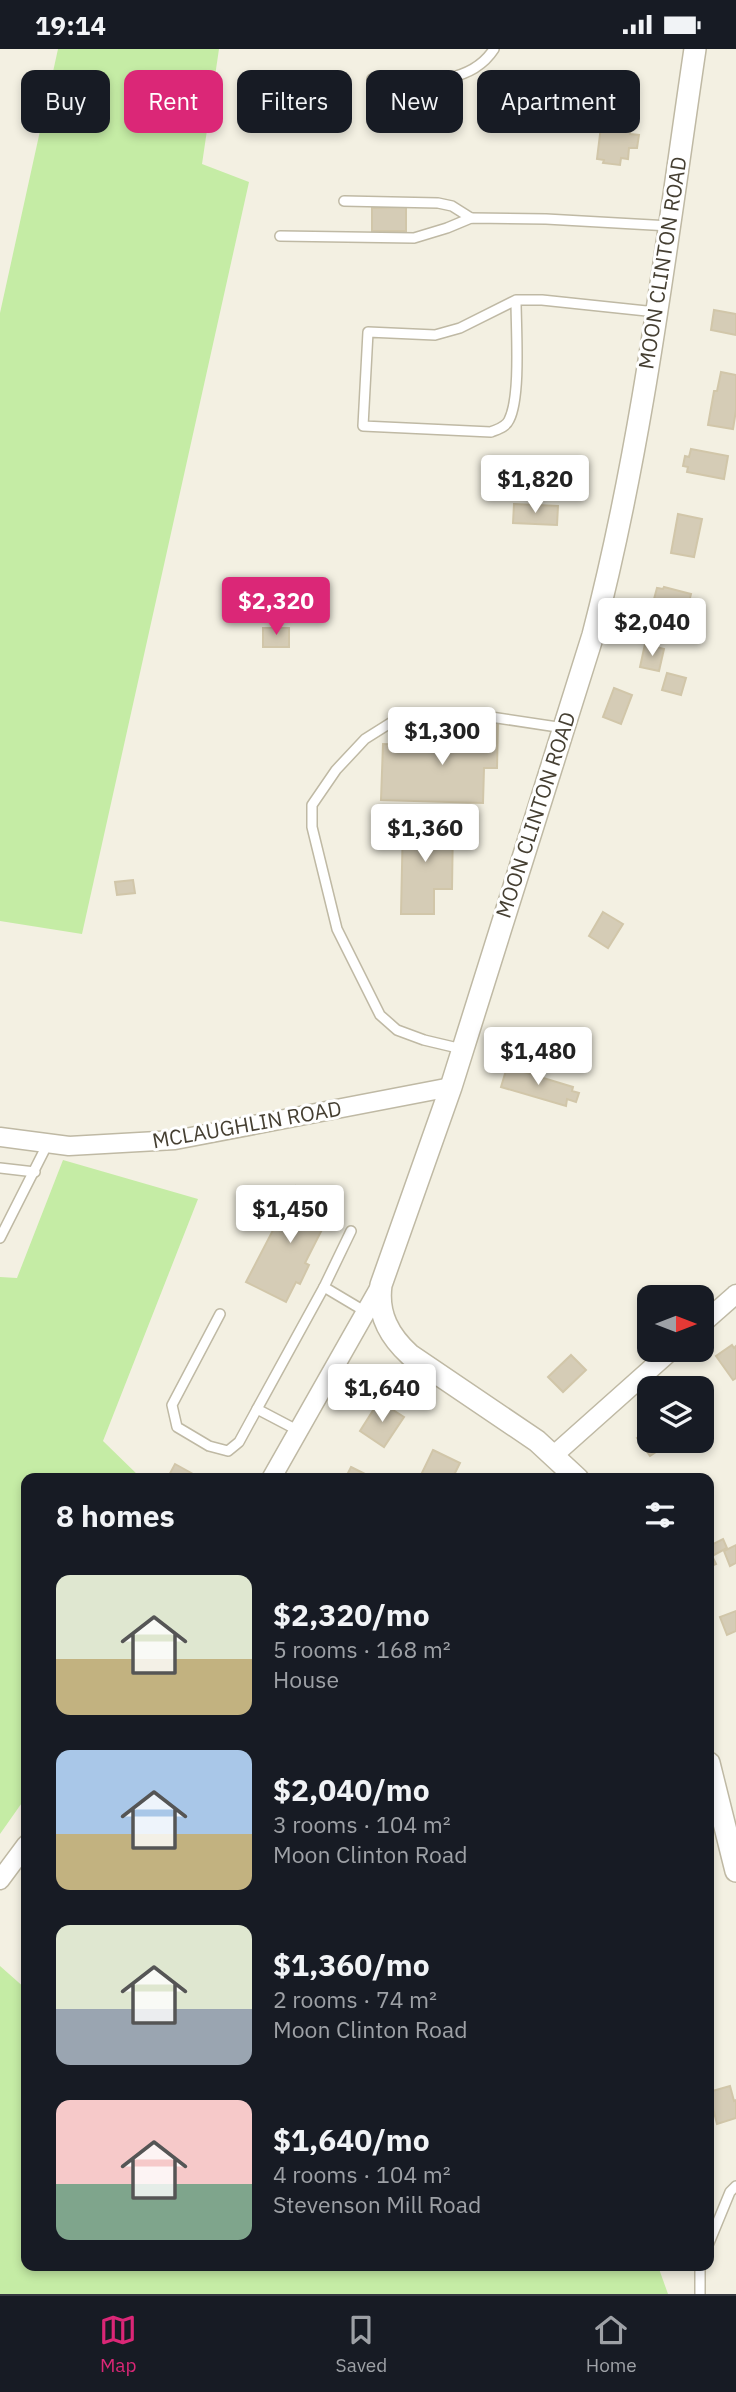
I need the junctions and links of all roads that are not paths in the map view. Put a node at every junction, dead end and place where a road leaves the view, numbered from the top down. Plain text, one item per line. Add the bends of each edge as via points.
1 (494, 49) edge
2 (695, 49) edge
3 (463, 75) edge
4 (344, 201) dead end
5 (471, 218) junction
6 (671, 226) junction
7 (280, 236) dead end
8 (516, 300) junction
9 (656, 312) junction
10 (564, 728) junction
11 (462, 1049) junction
12 (450, 1087) junction
13 (0, 1137) edge
14 (47, 1145) junction
15 (0, 1168) edge
16 (35, 1172) junction
17 (351, 1231) dead end
18 (0, 1238) edge
19 (381, 1285) junction
20 (324, 1287) junction
21 (736, 1294) edge
22 (366, 1312) junction
23 (714, 1313) edge
24 (220, 1314) dead end
25 (658, 1362) edge
26 (257, 1409) junction
27 (299, 1431) junction
28 (554, 1455) junction
29 (274, 1473) edge
30 (572, 1473) edge
31 (714, 1783) edge
32 (21, 1852) edge
33 (736, 1871) edge
34 (0, 1880) edge
35 (736, 2186) edge
36 (714, 2231) edge
37 (700, 2271) edge
38 (700, 2294) edge

1 - 3 lane
2 - 6 street, MOON CLINTON ROAD
4 - 5 lane via 438,203
5 - 6 lane
5 - 7 lane via 414,238
6 - 9 street, MOON CLINTON ROAD
8 - 8 lane via 435,335 368,332 363,426 491,432 504,426 515,394
8 - 9 lane
9 - 10 street, MOON CLINTON ROAD via 607,582
10 - 11 street, MOON CLINTON ROAD
10 - 11 lane via 471,714 392,722 365,739 312,805 312,827 337,929 380,1015 397,1030
11 - 12 street, MOON CLINTON ROAD
12 - 14 street, MCLAUGHLIN ROAD via 175,1140
12 - 19 street, MOON CLINTON ROAD
13 - 14 street, MCLAUGHLIN ROAD
14 - 16 lane
15 - 16 lane
16 - 18 lane
17 - 20 lane
19 - 22 street
19 - 28 street, MOON CLINTON ROAD via 382,1311 397,1344
20 - 22 lane
20 - 26 lane
21 - 23 street
22 - 27 street
24 - 26 lane via 172,1405 177,1427 209,1446 228,1451 239,1442
25 - 28 street
26 - 27 lane
27 - 29 street
28 - 30 street, MOON CLINTON ROAD
31 - 33 street
32 - 34 street
35 - 36 lane
37 - 38 lane

